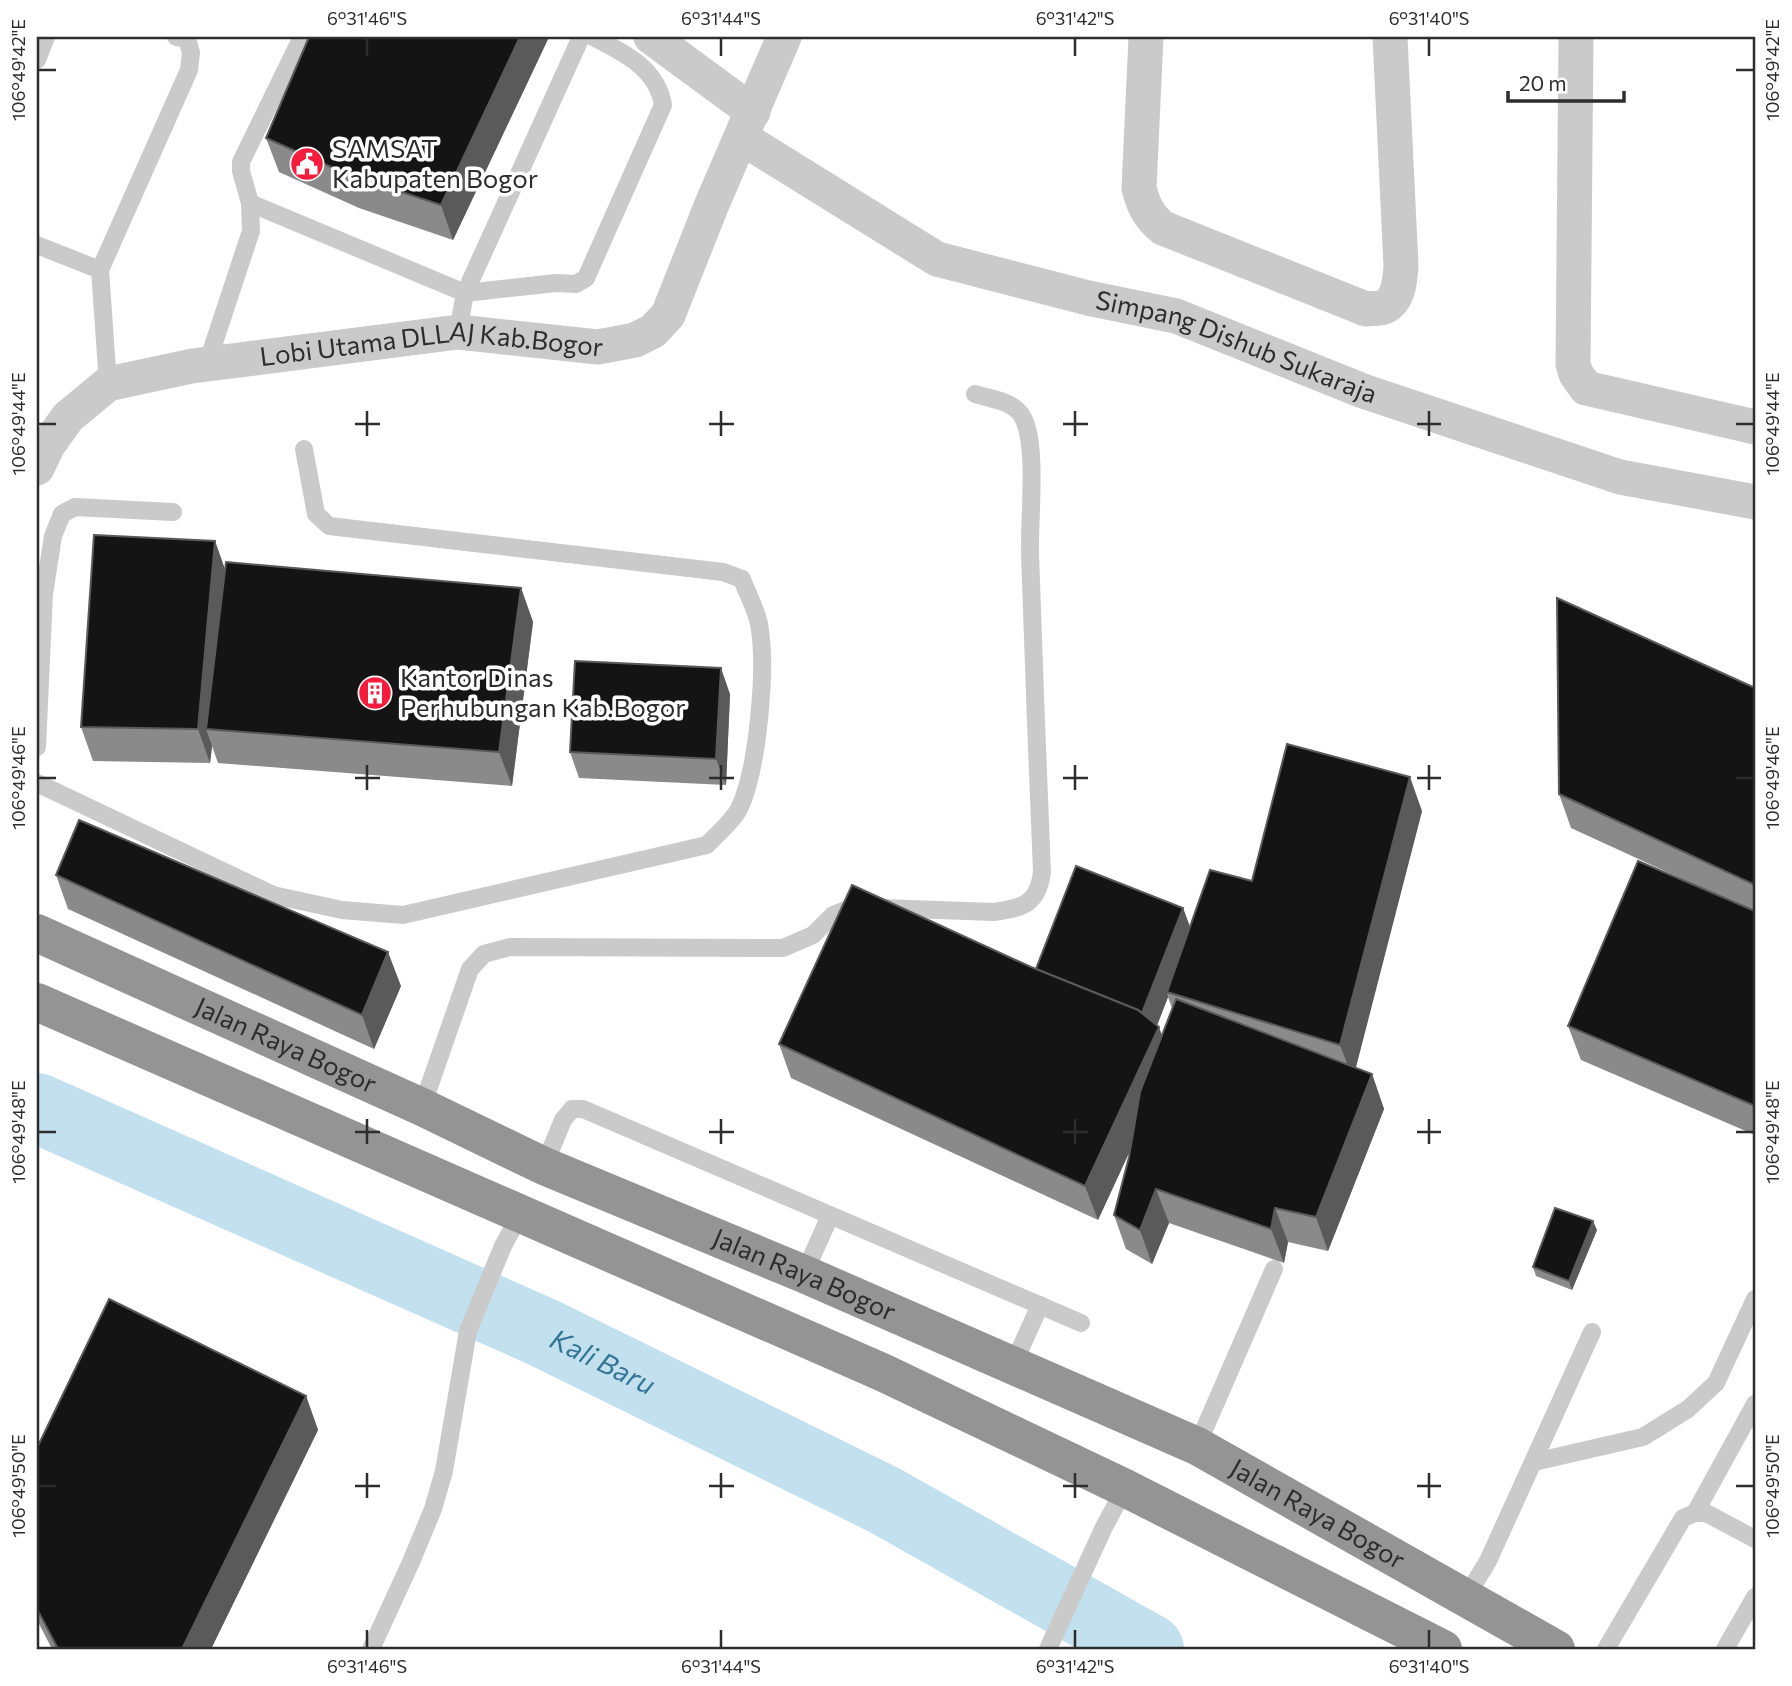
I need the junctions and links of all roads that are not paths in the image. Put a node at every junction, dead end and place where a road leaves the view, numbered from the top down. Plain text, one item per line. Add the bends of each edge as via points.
1 (46, 37) edge
2 (176, 37) edge
3 (302, 37) edge
4 (581, 37) edge
5 (593, 37) edge
6 (651, 37) edge
7 (784, 37) edge
8 (1146, 37) edge
9 (1390, 37) edge
10 (1576, 37) edge
11 (37, 60) edge
12 (747, 125) junction
13 (250, 203) junction
14 (37, 245) edge
15 (100, 270) junction
16 (465, 293) junction
17 (458, 332) junction
18 (207, 364) junction
19 (108, 384) junction
20 (975, 394) dead end
21 (1755, 427) edge
22 (304, 449) dead end
23 (37, 468) edge
24 (1755, 502) edge
25 (173, 512) dead end
26 (37, 747) edge
27 (37, 783) edge
28 (37, 933) edge
29 (37, 1002) edge
30 (422, 1107) junction
31 (544, 1166) junction
32 (521, 1213) junction
33 (830, 1216) junction
34 (1274, 1269) dead end
35 (804, 1274) junction
36 (1755, 1299) edge
37 (1040, 1305) junction
38 (1081, 1323) dead end
39 (1592, 1332) dead end
40 (1013, 1365) junction
41 (1755, 1404) edge
42 (1197, 1446) junction
43 (1534, 1462) junction
44 (1125, 1488) junction
45 (1695, 1513) junction
46 (1755, 1539) edge
47 (1466, 1597) junction
48 (1755, 1597) edge
49 (371, 1649) edge
50 (1048, 1649) edge
51 (1443, 1649) edge
52 (1556, 1649) edge
53 (1606, 1649) edge
54 (1725, 1649) edge

1 - 11 lane
2 - 15 lane via 187,40 189,70
3 - 13 lane via 241,162
4 - 16 lane
5 - 16 lane via 632,57 647,71 660,90 663,105 586,278 576,284
6 - 12 street, Simpang Dishub Sukaraja
7 - 12 street, Lobi Utama DLLAJ Kab.Bogor
8 - 9 street via 1139,188 1154,221 1366,309 1384,307 1400,284
10 - 21 street via 1576,374 1586,388
12 - 17 street, Lobi Utama DLLAJ Kab.Bogor via 668,315 653,331 621,345 598,347
12 - 24 street, Simpang Dishub Sukaraja via 937,259 1175,316 1363,391 1620,477
13 - 16 lane
13 - 18 lane via 251,231
14 - 15 lane
15 - 19 lane
16 - 17 lane
17 - 18 street, Lobi Utama DLLAJ Kab.Bogor
18 - 19 street, Lobi Utama DLLAJ Kab.Bogor
19 - 23 street, Lobi Utama DLLAJ Kab.Bogor via 68,417
20 - 30 lane via 1012,405 1028,429 1042,872 1041,888 1034,898 1017,909 994,912 853,907 833,915 813,935 783,948 510,947 484,954 470,969
22 - 27 lane via 316,514 329,526 723,572 742,579 759,622 761,671 750,780 738,812 707,845 403,915 342,910 274,895
25 - 26 lane via 75,506 62,513 53,536 44,594
28 - 30 highway, Jalan Raya Bogor
29 - 32 highway
30 - 31 highway, Jalan Raya Bogor
31 - 33 lane via 563,1120 572,1109 583,1109
31 - 35 highway, Jalan Raya Bogor
32 - 44 highway via 884,1373
32 - 49 lane via 468,1331 437,1496
33 - 35 lane
33 - 37 lane
34 - 42 lane
35 - 40 highway, Jalan Raya Bogor
36 - 43 lane via 1716,1382 1688,1409 1643,1437
37 - 38 lane
37 - 40 lane
39 - 43 lane
40 - 42 highway, Jalan Raya Bogor
41 - 45 lane
42 - 47 highway, Jalan Raya Bogor
43 - 47 lane
44 - 50 lane
44 - 51 highway
45 - 46 lane via 1706,1513
45 - 53 lane via 1683,1518
47 - 52 highway, Jalan Raya Bogor
48 - 54 lane

